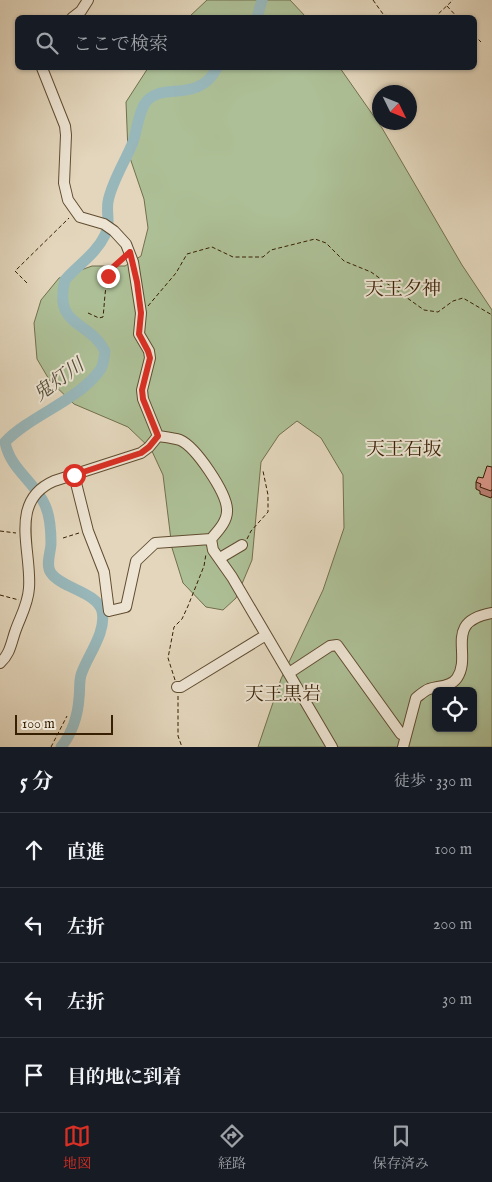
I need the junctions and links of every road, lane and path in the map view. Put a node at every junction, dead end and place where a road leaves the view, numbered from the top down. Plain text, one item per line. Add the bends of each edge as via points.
1 (88, 0) edge
2 (373, 0) edge
3 (453, 0) edge
4 (447, 6) junction
5 (76, 15) edge
6 (384, 15) edge
7 (437, 15) edge
8 (455, 15) edge
9 (477, 38) edge
10 (481, 42) dead end
11 (43, 70) edge
12 (75, 212) junction
13 (130, 252) junction
14 (28, 283) dead end
15 (88, 313) dead end
16 (141, 313) junction
17 (492, 316) edge
18 (158, 436) junction
19 (263, 471) dead end
20 (74, 475) junction
21 (0, 531) edge
22 (88, 531) junction
23 (24, 534) junction
24 (63, 538) dead end
25 (211, 539) junction
26 (242, 545) joint
27 (216, 554) junction
28 (0, 595) edge
29 (28, 601) junction
30 (492, 613) edge
31 (266, 635) junction
32 (0, 663) edge
33 (289, 673) junction
34 (177, 687) junction
35 (67, 716) dead end
36 (406, 735) junction
37 (51, 747) edge
38 (182, 747) edge
39 (332, 747) edge
40 (403, 747) edge

1 - 5 street
2 - 6 path
3 - 4 path
4 - 7 path
4 - 8 path
9 - 10 path
11 - 12 street via 65,126 65,192
12 - 13 street via 109,228
12 - 14 path via 16,272
13 - 15 path via 111,269 108,276 103,317
13 - 16 street
16 - 17 path via 188,254 212,247 233,257 263,257 271,250 315,239 326,243 344,261 371,272 424,310 438,312 463,298
16 - 18 street via 139,334 150,358 142,390 143,399
18 - 20 street via 141,453
18 - 25 street via 180,440 189,446 223,495 226,517
19 - 26 path via 268,512
20 - 22 street
20 - 23 street via 44,486 33,496
21 - 23 path
22 - 24 path
22 - 25 street via 104,572 109,611 126,607 136,561 155,542
23 - 29 street
25 - 27 street
26 - 27 street
27 - 31 street
27 - 34 path via 206,554 182,619 174,627 168,658
28 - 29 path
29 - 32 street via 10,649
30 - 36 street via 471,620 462,633 458,677 451,684 427,690 416,698
31 - 33 street
31 - 34 street via 181,688
33 - 36 street via 330,646 337,645 401,734
33 - 39 street
34 - 38 path via 178,736
35 - 37 path
36 - 40 street

